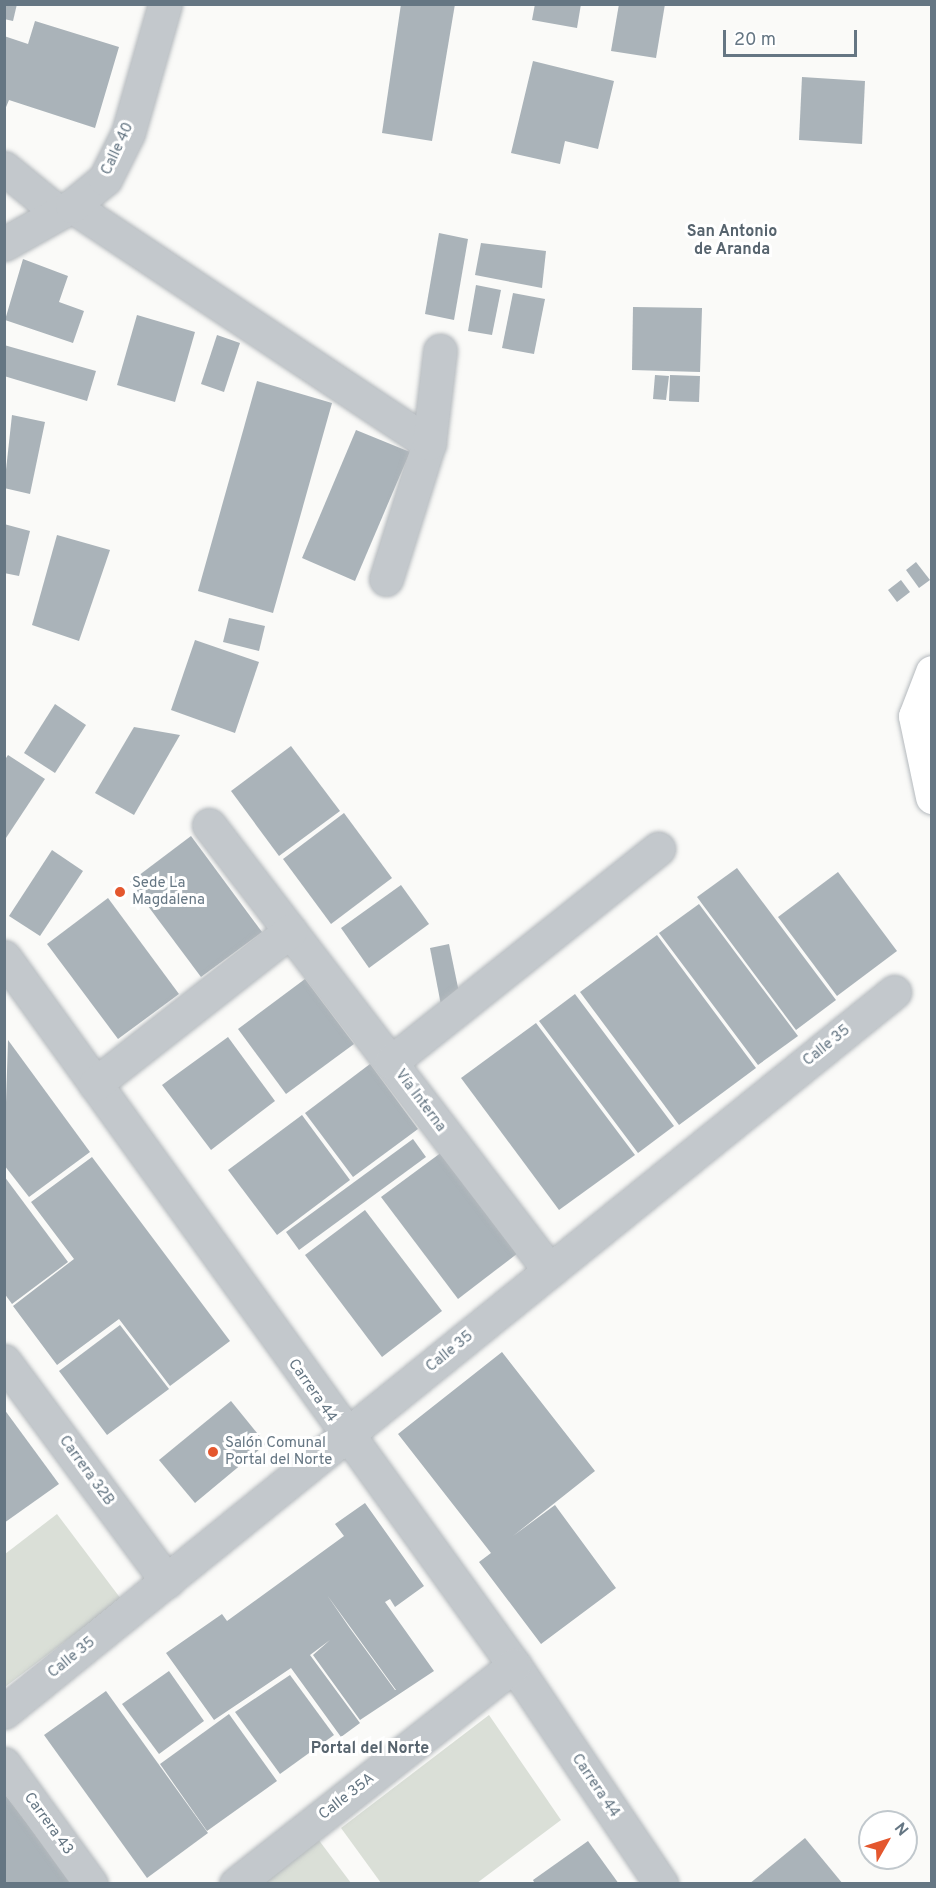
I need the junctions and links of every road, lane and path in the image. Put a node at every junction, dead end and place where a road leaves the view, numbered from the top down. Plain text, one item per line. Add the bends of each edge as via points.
1 (165, 4) edge
2 (4, 168) edge
3 (66, 209) junction
4 (4, 244) edge
5 (440, 351) dead end
6 (429, 443) junction
7 (386, 579) dead end
8 (932, 672) edge
9 (915, 716) junction
10 (932, 751) edge
11 (932, 797) edge
12 (209, 825) dead end
13 (658, 849) dead end
14 (290, 931) junction
15 (4, 957) edge
16 (894, 992) dead end
17 (391, 1062) junction
18 (94, 1084) junction
19 (550, 1271) junction
20 (4, 1360) edge
21 (345, 1437) junction
22 (167, 1581) junction
23 (514, 1665) junction
24 (4, 1712) edge
25 (4, 1764) edge
26 (91, 1884) edge
27 (236, 1884) edge
28 (661, 1884) edge

1 - 3 street, Calle 40 via 128,134 105,179
2 - 3 street
3 - 4 street, Calle 40
3 - 6 street
5 - 6 street
6 - 7 street
8 - 9 highway
9 - 10 highway
9 - 11 highway
12 - 14 street, Vía Interna
13 - 17 street
14 - 17 street, Vía Interna
14 - 18 street
15 - 18 street, Carrera 44
16 - 19 street, Calle 35
17 - 19 street, Vía Interna
18 - 21 street, Carrera 44
19 - 21 street, Calle 35
20 - 22 street, Carrera 32B
21 - 22 street, Calle 35
21 - 23 street, Carrera 44
22 - 24 street, Calle 35
23 - 27 street, Calle 35A
23 - 28 street, Carrera 44
25 - 26 street, Carrera 43

